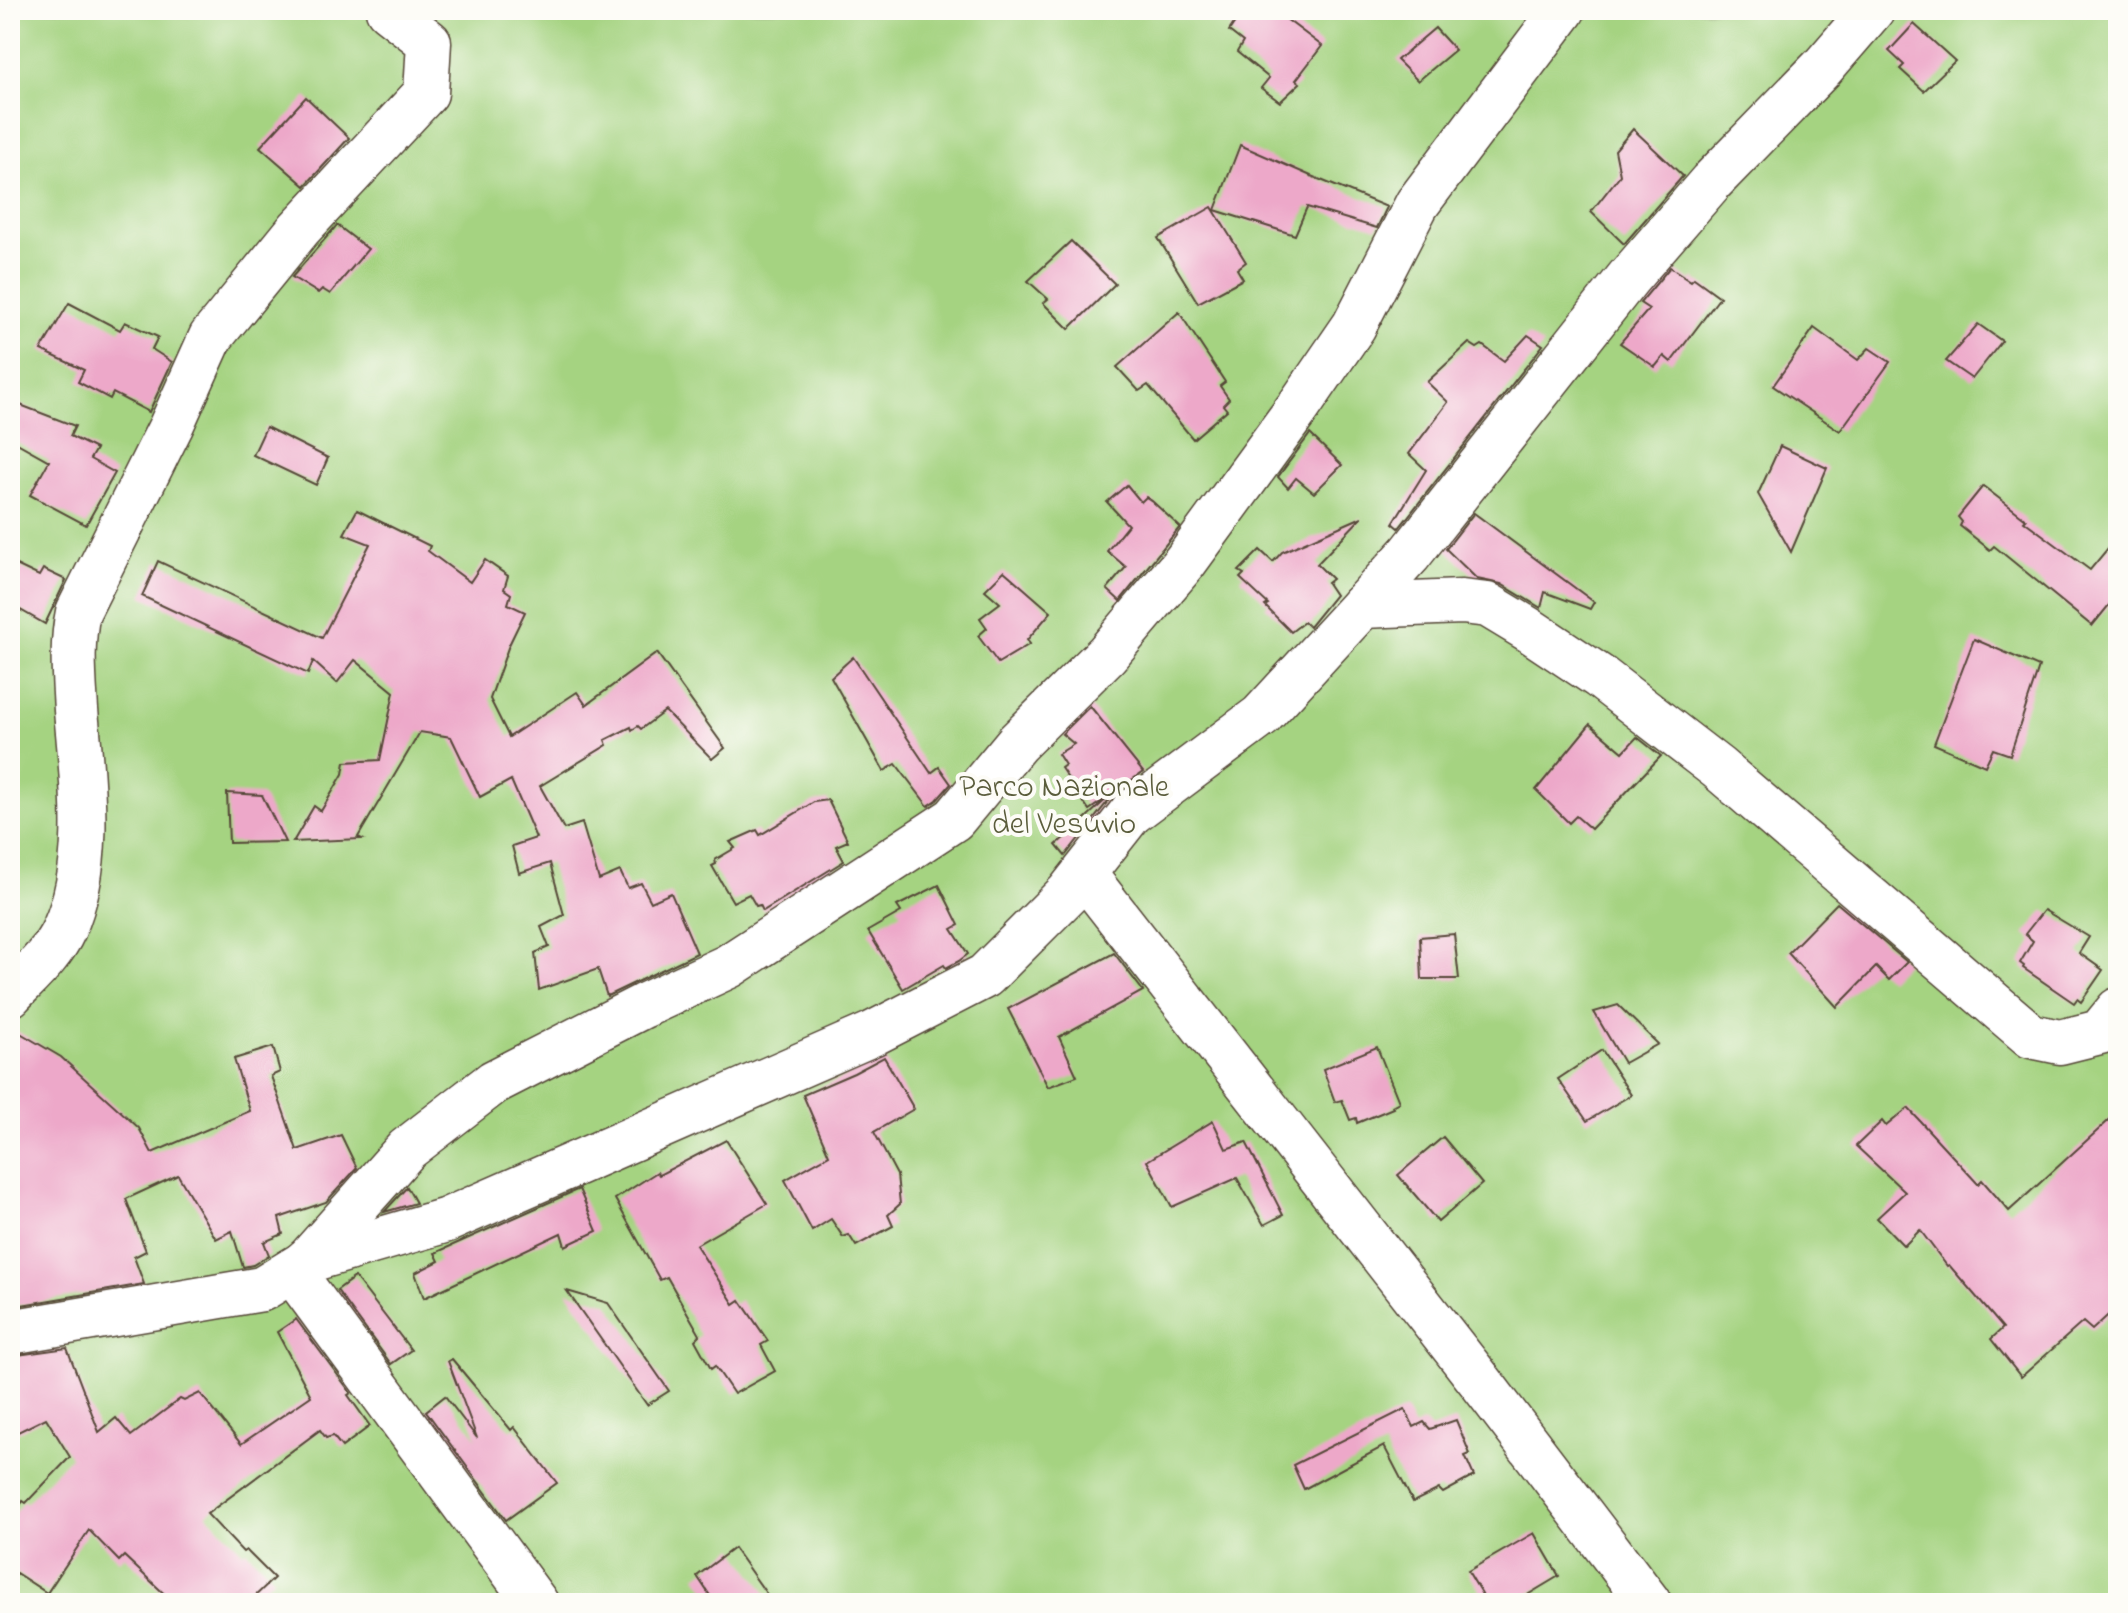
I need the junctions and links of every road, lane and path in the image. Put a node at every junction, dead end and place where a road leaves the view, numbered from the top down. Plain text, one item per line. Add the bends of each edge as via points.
1 (388, 10) edge
2 (1563, 10) edge
3 (1872, 10) edge
4 (1362, 606) junction
5 (1084, 874) junction
6 (10, 995) edge
7 (2118, 1010) edge
8 (299, 1266) junction
9 (10, 1332) edge
10 (536, 1603) edge
11 (1649, 1603) edge

1 - 6 street via 429,42 426,93 299,229 211,337 78,612 73,657 81,773 80,867 64,930
2 - 8 street via 1417,204 1354,326 1185,562 954,819 729,966 494,1082 407,1149
3 - 4 street via 1628,278 1410,554
4 - 5 street via 1261,716 1131,813
4 - 7 street via 1488,605 1531,631 1718,768 2031,1036 2060,1042 2100,1032
5 - 8 street via 985,976 872,1034 447,1220
5 - 11 street
8 - 9 street via 262,1289
8 - 10 street

